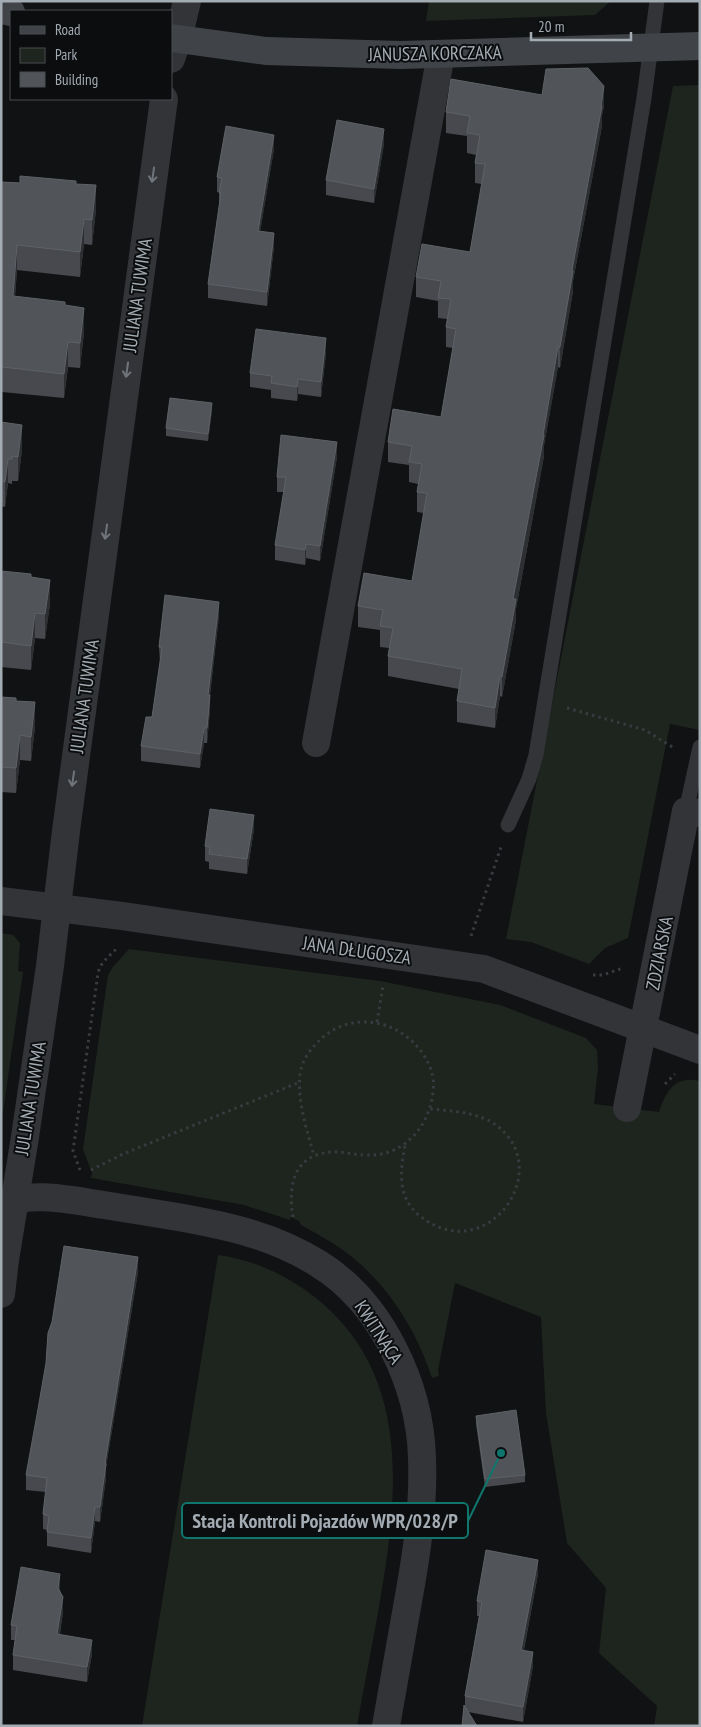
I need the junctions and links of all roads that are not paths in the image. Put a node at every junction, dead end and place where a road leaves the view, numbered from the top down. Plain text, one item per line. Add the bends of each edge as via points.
1 (187, 1) edge
2 (657, 1) edge
3 (174, 45) edge
4 (700, 46) edge
5 (651, 48) junction
6 (441, 54) junction
7 (164, 100) edge
8 (316, 743) dead end
9 (700, 747) edge
10 (693, 812) edge
11 (508, 825) road end
12 (1, 901) edge
13 (56, 908) junction
14 (643, 1028) junction
15 (700, 1050) edge
16 (629, 1098) road end
17 (8, 1201) edge
18 (1, 1294) edge
19 (386, 1726) edge

1 - 3 street
2 - 5 lane
3 - 6 street, JANUSZA KORCZAKA via 276,52
4 - 5 street, JANUSZA KORCZAKA
5 - 6 street, JANUSZA KORCZAKA
5 - 11 lane via 536,755
6 - 8 street
7 -> 13 street, JULIANA TUWIMA
9 - 10 lane
10 - 14 street, ZDZIARSKA
12 - 13 street, JANA DŁUGOSZA
13 - 14 street, JANA DŁUGOSZA via 484,969
13 - 17 street, JULIANA TUWIMA via 36,1061
14 - 15 street, JANA DŁUGOSZA
14 - 16 street, ZDZIARSKA
17 - 18 street, JULIANA TUWIMA
17 - 19 street, KWITNĄCA via 44,1197 78,1201 224,1225 258,1235 300,1253 337,1276 379,1325 401,1363 408,1383 423,1468 422,1506 413,1574

